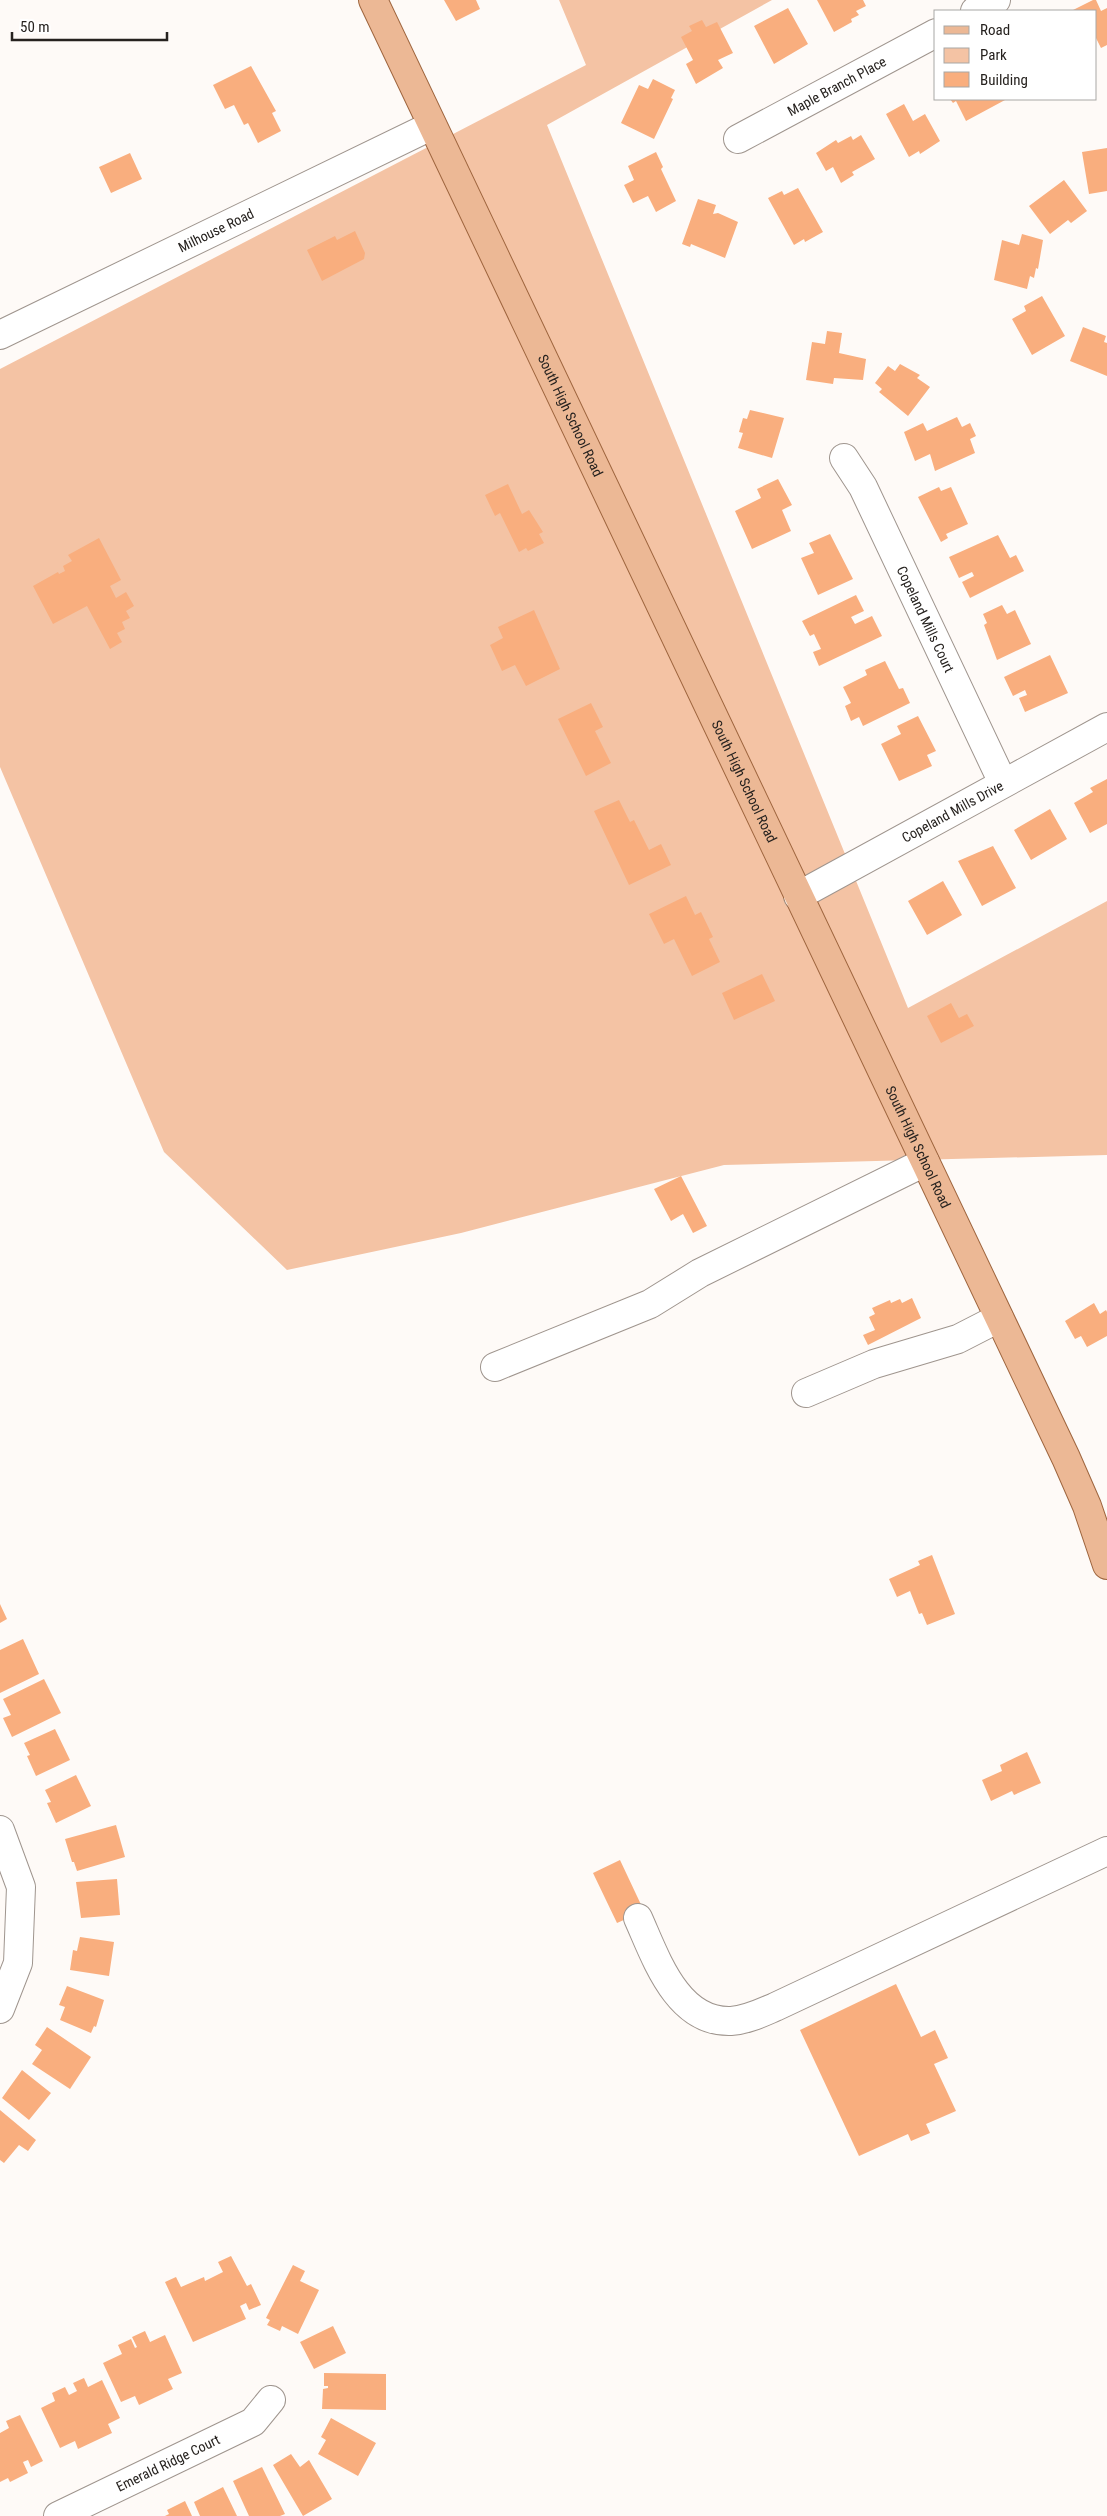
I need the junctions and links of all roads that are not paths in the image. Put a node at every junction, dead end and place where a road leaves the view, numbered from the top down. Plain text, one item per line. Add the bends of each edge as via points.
1 (373, 0) edge
2 (996, 0) edge
3 (977, 10) edge
4 (934, 33) edge
5 (431, 126) junction
6 (738, 139) dead end
7 (0, 335) edge
8 (844, 458) dead end
9 (1107, 727) edge
10 (1003, 783) junction
11 (798, 896) junction
12 (925, 1162) junction
13 (999, 1318) junction
14 (495, 1367) dead end
15 (806, 1393) dead end
16 (1107, 1565) edge
17 (0, 1830) edge
18 (1107, 1851) edge
19 (638, 1918) dead end
20 (0, 2008) edge
21 (271, 2400) dead end
22 (58, 2516) edge

1 - 5 main road, South High School Road
2 - 3 street
4 - 6 street, Maple Branch Place
5 - 7 street, Milhouse Road
5 - 11 main road, South High School Road
8 - 10 street, Copeland Mills Court via 863,487
9 - 10 street, Copeland Mills Drive
10 - 11 street, Copeland Mills Drive
11 - 12 main road, South High School Road
12 - 13 main road, South High School Road
12 - 14 street via 700,1274 650,1304
13 - 15 street via 958,1339 874,1364
13 - 16 main road, South High School Road via 1078,1484
17 - 20 street via 20,1887 18,1963
18 - 19 street via 775,2007 749,2018 731,2021 704,2016 672,1987
21 - 22 street, Emerald Ridge Court via 252,2422

